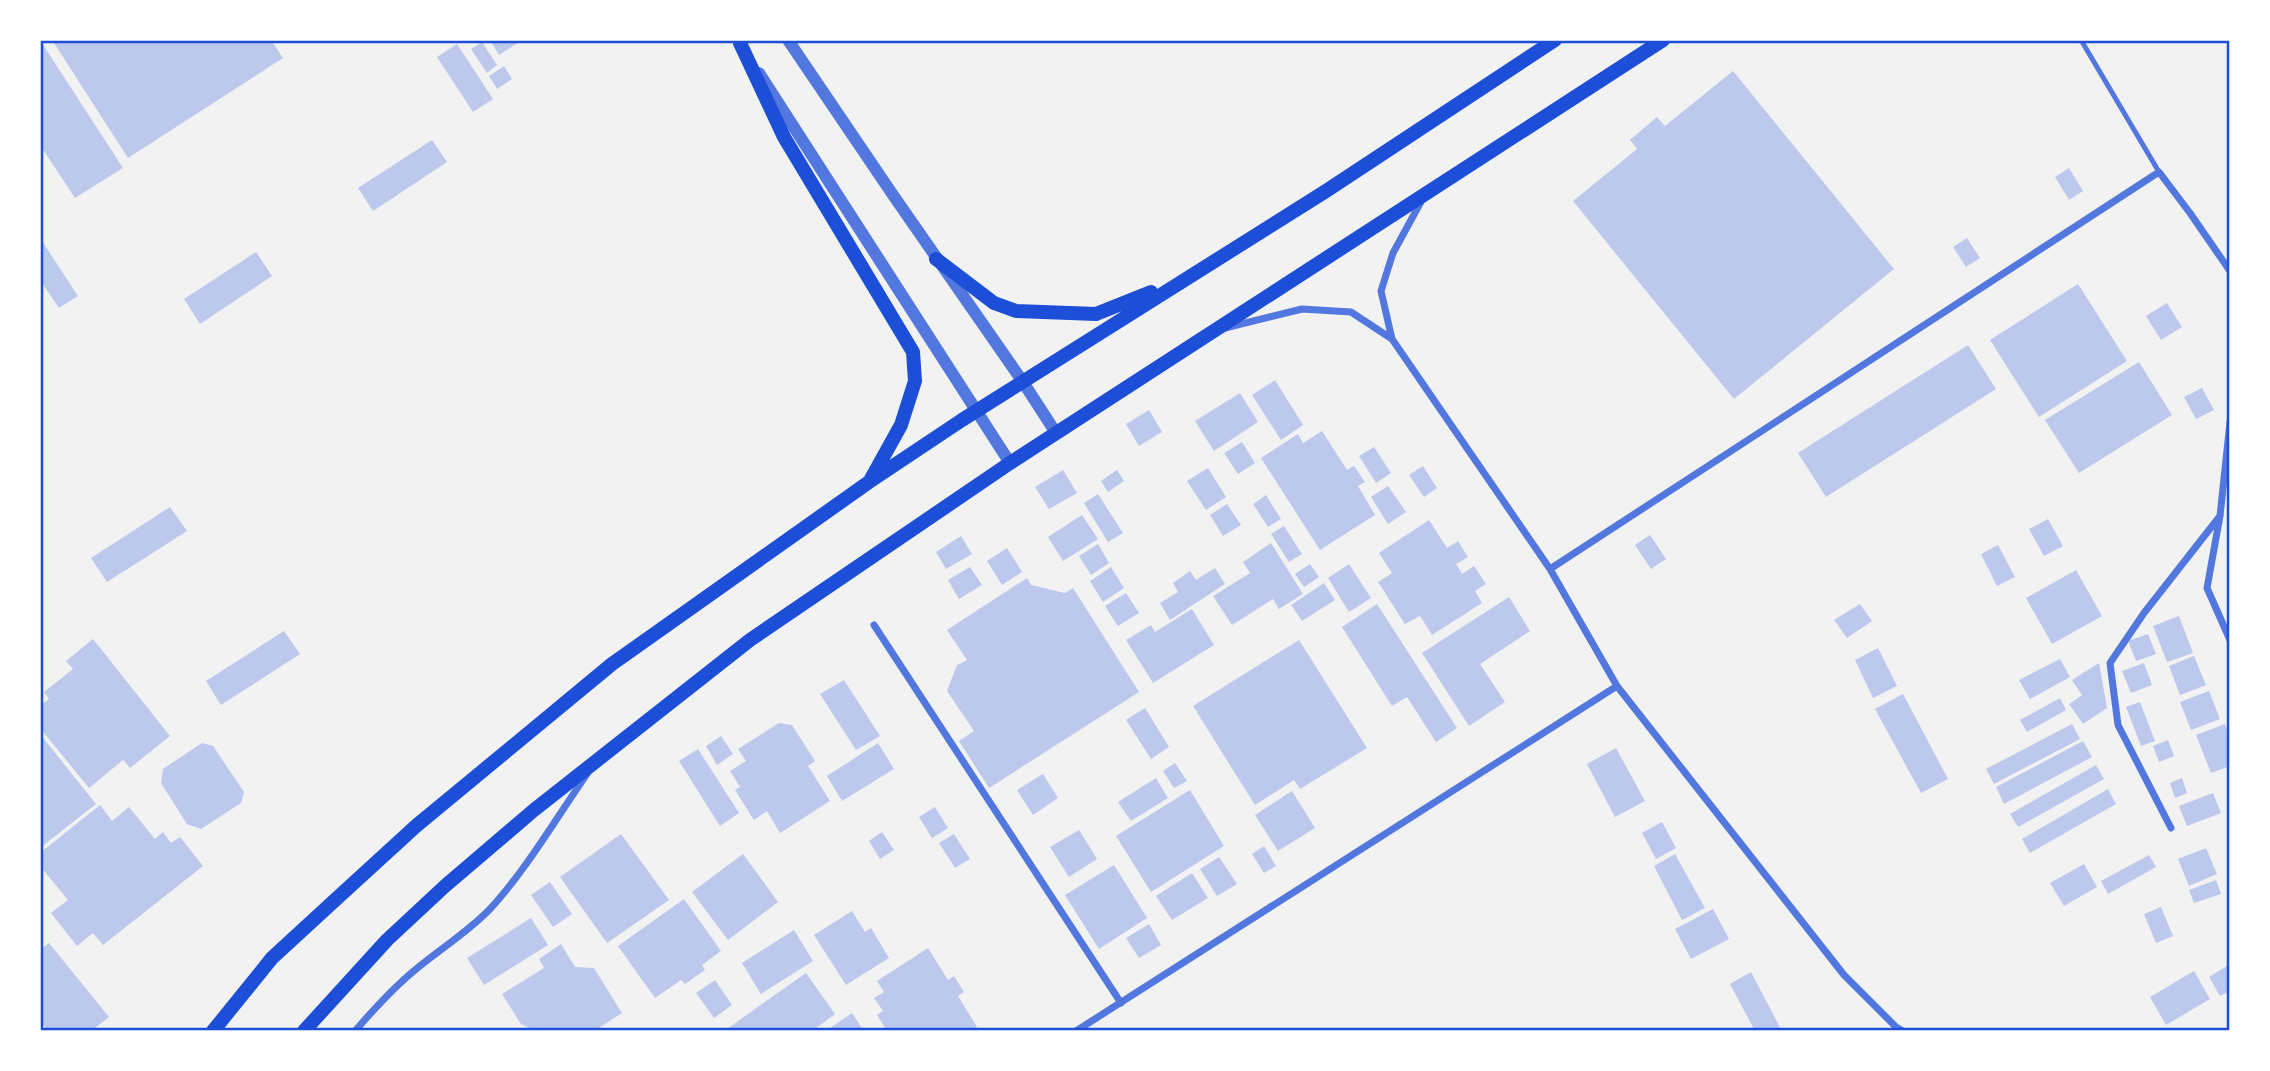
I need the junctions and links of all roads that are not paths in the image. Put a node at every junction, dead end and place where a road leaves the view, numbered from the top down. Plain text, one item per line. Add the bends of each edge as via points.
1 (788, 40) edge
2 (1555, 40) edge
3 (1662, 40) edge
4 (2081, 40) edge
5 (739, 41) edge
6 (2158, 172) junction
7 (1426, 194) junction
8 (936, 259) junction
9 (2230, 271) edge
10 (1188, 276) junction
11 (1215, 331) junction
12 (1392, 339) junction
13 (1023, 382) junction
14 (976, 411) junction
15 (2230, 422) edge
16 (1056, 433) junction
17 (1010, 463) junction
18 (869, 482) junction
19 (2220, 516) junction
20 (1550, 569) junction
21 (874, 625) dead end
22 (2230, 640) edge
23 (1617, 686) junction
24 (596, 762) junction
25 (2171, 828) dead end
26 (1121, 1003) junction
27 (213, 1031) edge
28 (304, 1031) edge
29 (355, 1031) edge
30 (1076, 1031) edge
31 (1903, 1031) edge

1 - 8 street
2 - 10 main road
3 - 7 main road
4 - 6 lane
5 - 14 street
5 - 18 main road via 784,137 913,352 915,381 901,425
6 - 9 street
6 - 20 street
7 - 11 main road
7 - 12 street via 1392,253 1381,291
8 - 10 main road via 994,303 1016,311 1097,314
8 - 13 street
10 - 13 main road
11 - 12 street via 1302,309 1351,312
11 - 16 main road
12 - 20 street
13 - 14 main road
13 - 16 street
14 - 17 street
14 - 18 main road
15 - 19 street
16 - 17 main road
17 - 24 main road via 773,624
18 - 27 main road via 612,664 416,826 272,958
19 - 22 street via 2207,588
19 - 25 street via 2110,663 2118,725
20 - 23 street
21 - 26 street
23 - 26 street
23 - 31 street via 1844,975
24 - 28 main road via 444,886
24 - 29 street via 489,910 414,971
26 - 30 street

